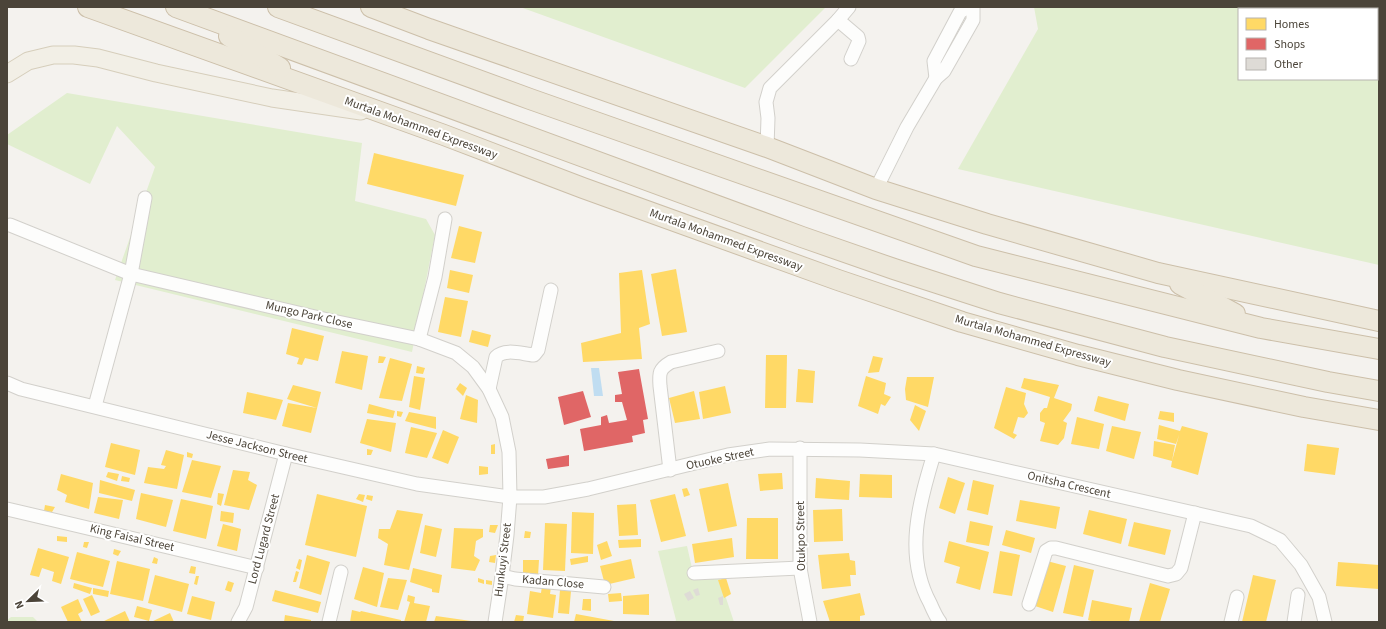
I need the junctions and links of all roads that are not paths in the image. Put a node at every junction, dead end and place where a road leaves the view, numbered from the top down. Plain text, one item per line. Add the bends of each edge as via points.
1 (88, 7) edge
2 (278, 7) edge
3 (371, 7) edge
4 (849, 7) edge
5 (968, 7) edge
6 (973, 7) edge
7 (185, 10) edge
8 (838, 20) junction
9 (851, 59) dead end
10 (8, 74) edge
11 (936, 78) junction
12 (313, 89) junction
13 (380, 113) junction
14 (767, 147) junction
15 (876, 189) junction
16 (145, 198) dead end
17 (445, 219) dead end
18 (10, 226) dead end
19 (1158, 273) junction
20 (131, 274) junction
21 (551, 290) dead end
22 (1379, 320) edge
23 (1262, 328) junction
24 (419, 339) junction
25 (1164, 347) junction
26 (1379, 349) edge
27 (718, 350) dead end
28 (1078, 355) junction
29 (7, 383) edge
30 (489, 388) junction
31 (1379, 391) edge
32 (95, 406) junction
33 (1379, 420) edge
34 (800, 448) junction
35 (286, 454) junction
36 (934, 454) junction
37 (670, 470) junction
38 (510, 497) junction
39 (7, 509) edge
40 (1195, 513) junction
41 (258, 568) junction
42 (800, 568) junction
43 (341, 572) dead end
44 (694, 573) dead end
45 (502, 576) junction
46 (604, 587) dead end
47 (1298, 595) dead end
48 (1237, 598) dead end
49 (1029, 604) dead end
50 (238, 622) edge
51 (329, 622) edge
52 (495, 622) edge
53 (810, 622) edge
54 (940, 622) edge
55 (1231, 622) edge
56 (1294, 622) edge
57 (1325, 622) edge

1 - 12 highway, Murtala Mohammed Expressway
2 - 23 highway via 976,256
3 - 14 highway
4 - 8 street
5 - 11 street via 960,12 934,61
6 - 11 street via 973,20 944,71
7 - 12 highway
7 - 25 highway via 894,269 999,303
8 - 9 street via 858,37
8 - 14 street via 770,88 766,102
10 - 13 main road via 28,61 53,55 74,55 98,58 272,98
11 - 15 street via 907,127
12 - 13 highway, Murtala Mohammed Expressway
13 - 28 highway, Murtala Mohammed Expressway via 845,283 962,322
14 - 15 highway
15 - 19 highway
16 - 20 street
17 - 24 street via 435,277
18 - 20 street, Mungo Park Close
19 - 22 highway
19 - 23 highway
20 - 24 street, Mungo Park Close
20 - 32 street
21 - 30 street via 538,350 534,355 505,352 500,354 496,358
23 - 26 highway
24 - 30 street, Mungo Park Close via 456,353 473,367
25 - 28 highway
25 - 31 highway
27 - 37 street via 671,362 661,370 660,382
28 - 33 highway, Murtala Mohammed Expressway via 1304,407
29 - 32 street, Jesse Jackson Street via 21,389
30 - 38 street, Mungo Park Close via 502,417 509,452
32 - 35 street, Jesse Jackson Street
34 - 36 street, Otuoke Street
34 - 37 street, Otuoke Street via 728,455
34 - 42 street, Otukpo Street
35 - 38 street, Jesse Jackson Street via 417,484
35 - 41 street, Lord Lugard Street
36 - 40 street, Onitsha Crescent
36 - 54 street via 922,494 915,532 917,568 924,592
37 - 38 street, Otuoke Street via 588,489 544,496
38 - 45 street, Hunkuyi Street
39 - 41 street, King Faisal Street
40 - 49 street via 1181,568 1176,574 1168,576 1051,548 1046,551
40 - 57 street, Onitsha Crescent via 1251,526 1280,540 1301,565 1319,597
41 - 50 street, Lord Lugard Street via 246,607
42 - 44 street
42 - 53 street, Otukpo Street
43 - 51 street
45 - 46 street, Kadan Close
45 - 52 street, Hunkuyi Street
47 - 56 street
48 - 55 street

